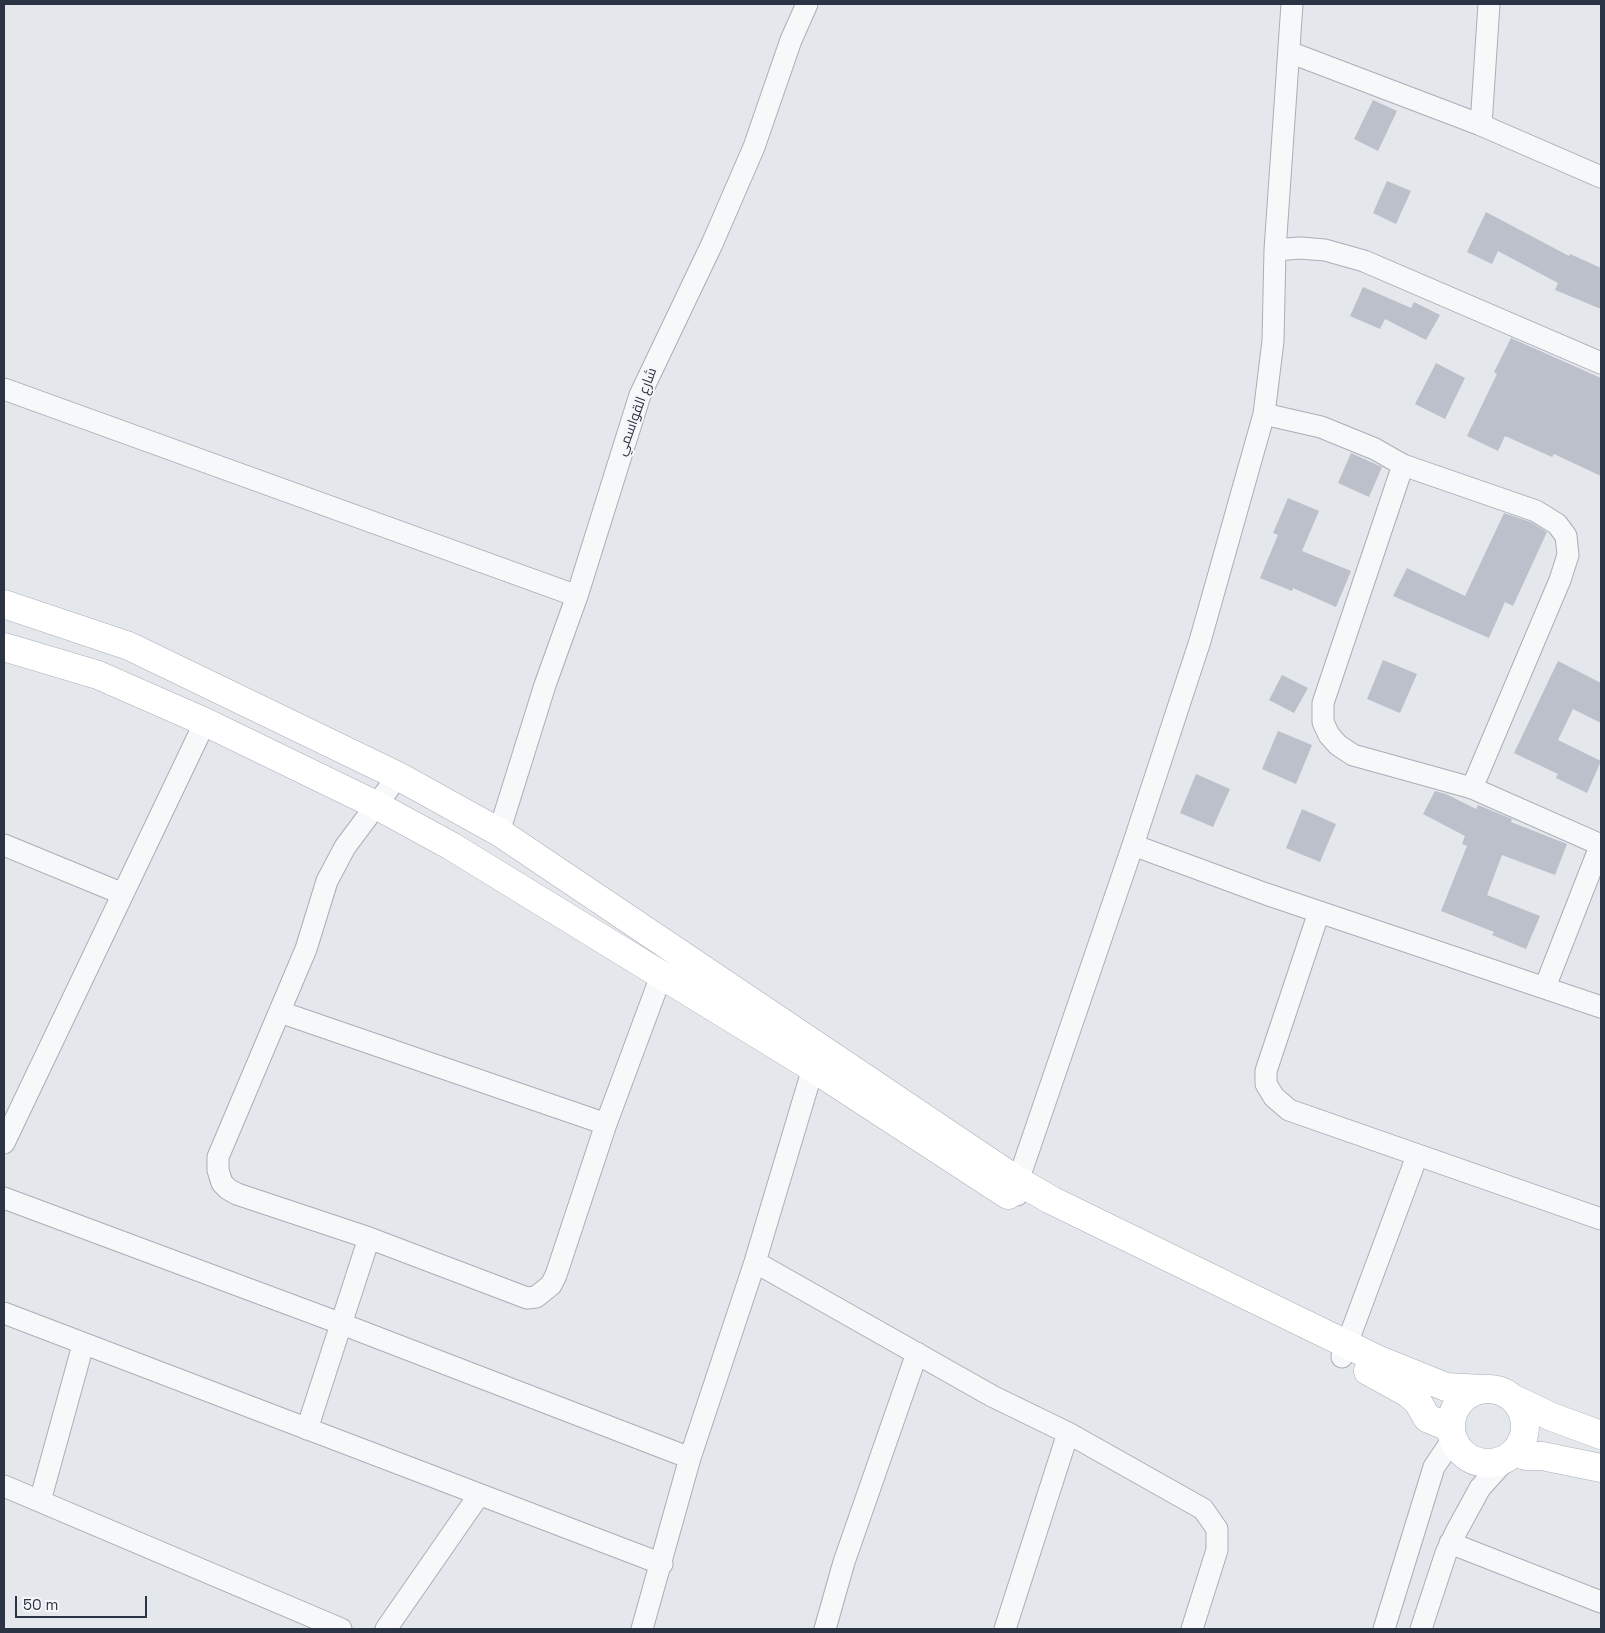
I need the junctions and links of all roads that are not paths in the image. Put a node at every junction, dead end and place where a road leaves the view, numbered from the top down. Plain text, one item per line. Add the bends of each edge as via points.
1 (807, 4) edge
2 (1292, 4) edge
3 (1489, 4) edge
4 (1289, 52) junction
5 (1481, 125) junction
6 (1601, 176) edge
7 (1275, 250) junction
8 (1601, 363) edge
9 (4, 389) edge
10 (1264, 414) junction
11 (1403, 465) junction
12 (577, 596) junction
13 (4, 604) edge
14 (4, 647) edge
15 (205, 722) junction
16 (398, 776) junction
17 (1472, 788) junction
18 (376, 805) junction
19 (498, 832) junction
20 (1601, 844) edge
21 (4, 845) edge
22 (1133, 845) junction
23 (124, 894) junction
24 (1319, 912) junction
25 (620, 915) junction
26 (604, 939) junction
27 (661, 976) junction
28 (1545, 987) junction
29 (1601, 1007) edge
30 (280, 1012) junction
31 (813, 1068) junction
32 (606, 1124) junction
33 (4, 1143) edge
34 (1417, 1156) junction
35 (1017, 1190) junction
36 (4, 1198) edge
37 (1601, 1220) edge
38 (369, 1238) junction
39 (755, 1262) junction
40 (4, 1313) edge
41 (342, 1324) junction
42 (83, 1345) junction
43 (1345, 1351) junction
44 (917, 1353) junction
45 (1483, 1389) junction
46 (1514, 1399) junction
47 (307, 1429) junction
48 (1068, 1433) junction
49 (1452, 1433) junction
50 (1601, 1435) edge
51 (1512, 1453) junction
52 (690, 1458) junction
53 (1601, 1468) edge
54 (4, 1486) edge
55 (479, 1495) junction
56 (40, 1501) junction
57 (1450, 1543) junction
58 (662, 1564) junction
59 (1601, 1602) edge
60 (341, 1629) edge
61 (386, 1629) edge
62 (642, 1629) edge
63 (825, 1629) edge
64 (1005, 1629) edge
65 (1192, 1629) edge
66 (1384, 1629) edge
67 (1421, 1629) edge

1 - 12 street, شارع القواسمي via 754,147 640,395
2 - 4 street
3 - 5 street
4 - 5 street
4 - 7 street
5 - 6 street
7 - 8 street via 1325,250 1364,262
7 - 10 street via 1273,341
9 - 12 street
10 - 11 street via 1321,427 1375,449
10 - 22 street via 1200,641
11 - 17 street via 1323,703 1323,722 1338,745 1353,755
11 - 17 street via 1536,511 1557,524 1566,536 1568,554 1560,580
12 - 19 street, شارع القواسمي
13 - 16 main road via 129,646
14 - 15 main road via 98,674
15 - 18 main road
15 - 23 street
16 - 18 street
16 - 19 main road
17 - 20 street
18 - 26 main road via 451,846
18 - 30 street via 345,847 327,881 306,949
19 - 25 main road
20 - 28 street
21 - 23 street
22 - 24 street
22 - 35 street
23 - 33 street
24 - 28 street
24 - 34 street via 1266,1071 1269,1091 1289,1110
25 - 26 main road
25 - 35 main road via 978,1152
26 - 27 main road
27 - 31 main road
27 - 32 street
28 - 29 street
30 - 32 street
30 - 38 street via 218,1157 222,1182 237,1194
31 - 35 main road
31 - 39 street
32 - 38 street via 556,1275 551,1285 536,1297 527,1298
34 - 37 street
34 - 43 street
35 - 43 main road via 1153,1262
36 - 41 street
38 - 41 street
39 - 44 street
39 - 52 street
40 - 42 street
41 - 47 street
41 - 52 street
42 - 47 street
42 - 56 street
43 - 45 main road via 1446,1387
43 - 49 main road via 1408,1393 1418,1402 1427,1418
44 - 48 street via 992,1396
44 - 63 street via 844,1562
45 - 46 main road via 1505,1392
45 - 49 main road via 1463,1398 1454,1412
46 - 50 main road
46 - 51 main road via 1521,1408 1525,1429
47 - 55 street
48 - 64 street
48 - 65 street via 1193,1502 1210,1517 1217,1529 1217,1550
49 - 51 main road via 1458,1448 1476,1461 1493,1462
49 - 66 street via 1434,1467
51 - 53 main road
51 - 57 street via 1480,1488
52 - 58 street
54 - 56 street
55 - 58 street
55 - 61 street
56 - 60 street
57 - 59 street
57 - 67 street
58 - 62 street

